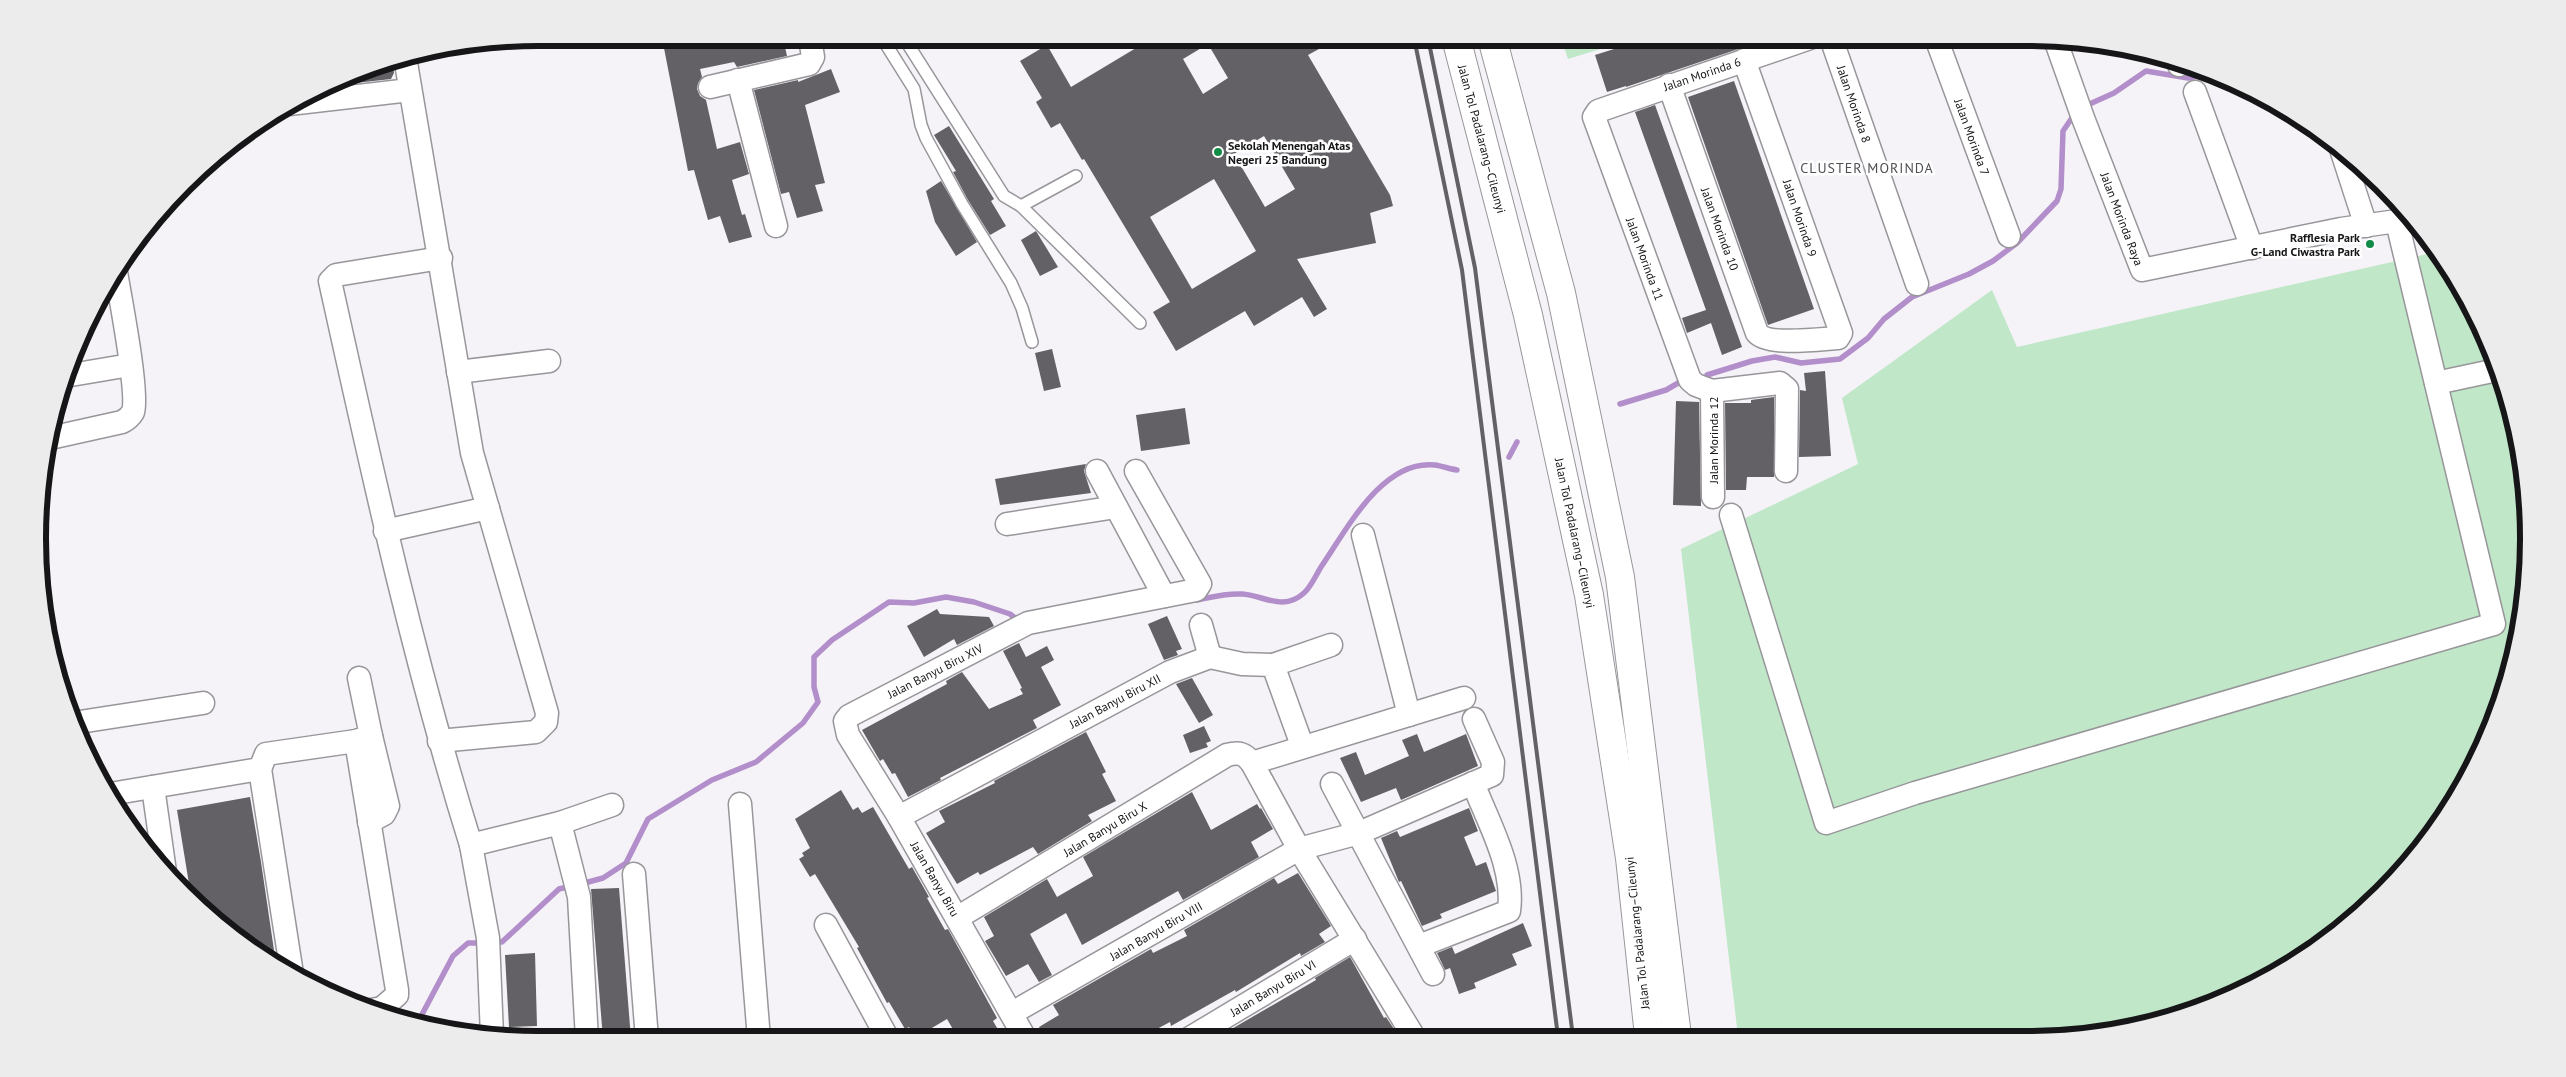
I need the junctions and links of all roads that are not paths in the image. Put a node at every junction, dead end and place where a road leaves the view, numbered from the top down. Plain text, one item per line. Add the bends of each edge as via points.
1 (811, 46) edge
2 (887, 46) edge
3 (909, 46) edge
4 (1458, 46) edge
5 (1494, 46) edge
6 (1786, 46) edge
7 (1834, 46) edge
8 (1939, 46) edge
9 (2058, 47) edge
10 (1744, 60) junction
11 (406, 64) edge
12 (738, 80) junction
13 (1669, 85) junction
14 (710, 87) dead end
15 (410, 90) junction
16 (2195, 92) dead end
17 (313, 101) edge
18 (1596, 113) joint
19 (2344, 162) edge
20 (1076, 176) dead end
21 (1021, 206) junction
22 (2403, 220) edge
23 (2404, 222) edge
24 (776, 226) dead end
25 (2366, 226) junction
26 (2009, 236) dead end
27 (2252, 248) junction
28 (441, 258) junction
29 (118, 283) edge
30 (1917, 284) dead end
31 (1140, 323) dead end
32 (1797, 341) joint
33 (1032, 342) dead end
34 (549, 361) dead end
35 (130, 365) junction
36 (2491, 371) edge
37 (458, 372) junction
38 (74, 374) edge
39 (2436, 383) junction
40 (1712, 391) junction
41 (57, 436) edge
42 (1097, 471) dead end
43 (1136, 471) dead end
44 (1786, 471) dead end
45 (1713, 498) dead end
46 (1116, 507) junction
47 (488, 508) junction
48 (1731, 515) dead end
49 (1007, 524) dead end
50 (385, 531) junction
51 (1362, 534) dead end
52 (1164, 596) junction
53 (1201, 626) dead end
54 (1331, 645) dead end
55 (1210, 657) junction
56 (1273, 665) junction
57 (359, 678) dead end
58 (1464, 698) dead end
59 (203, 703) dead end
60 (1409, 715) junction
61 (1474, 718) dead end
62 (845, 721) joint
63 (82, 722) edge
64 (1300, 737) dead end
65 (363, 739) junction
66 (439, 741) junction
67 (1252, 763) junction
68 (260, 769) junction
69 (1473, 783) junction
70 (1332, 784) dead end
71 (153, 786) junction
72 (117, 793) edge
73 (740, 804) dead end
74 (612, 805) dead end
75 (899, 817) junction
76 (560, 823) junction
77 (1359, 833) junction
78 (471, 845) junction
79 (1299, 849) junction
80 (163, 857) edge
81 (634, 874) dead end
82 (957, 918) junction
83 (826, 925) dead end
84 (1355, 939) junction
85 (1419, 946) junction
86 (290, 964) edge
87 (1433, 974) dead end
88 (385, 1006) edge
89 (1012, 1013) junction
90 (492, 1029) edge
91 (586, 1031) edge
92 (646, 1031) edge
93 (758, 1031) edge
94 (884, 1031) edge
95 (1021, 1031) edge
96 (1202, 1031) edge
97 (1410, 1031) edge
98 (1647, 1031) edge
99 (1676, 1031) edge

1 - 12 street via 813,57 808,64
2 - 33 lane via 914,89 926,138 1011,283
3 - 21 lane via 1004,196
4 - 98 highway, Jalan Tol Padalarang–Cileunyi via 1528,315 1589,595 1630,858
5 - 99 highway via 1562,292 1620,577
6 - 10 street, Jalan Morinda 6
7 - 30 street, Jalan Morinda 8
8 - 26 street, Jalan Morinda 7
9 - 27 street, Jalan Morinda Raya via 2142,270
10 - 13 street, Jalan Morinda 6
10 - 32 street, Jalan Morinda 9 via 1841,333 1838,338
11 - 15 street
12 - 14 street
12 - 24 street
13 - 18 street, Jalan Morinda 6
13 - 32 street, Jalan Morinda 10 via 1757,333 1762,337
15 - 17 street
15 - 28 street
16 - 27 street
18 - 40 street, Jalan Morinda 11 via 1690,380
19 - 25 street
20 - 21 lane
21 - 31 lane
22 - 25 street, Jalan Morinda Raya
23 - 39 street
25 - 27 street, Jalan Morinda Raya
28 - 37 street
28 - 50 street via 336,275 331,279
29 - 35 street
34 - 37 street
35 - 38 street
35 - 41 street via 134,388 133,411 128,419
36 - 39 street
37 - 47 street via 470,444
39 - 48 street via 2494,624 1915,793 1826,823
40 - 44 street, Jalan Morinda 12 via 1784,384 1787,389
40 - 45 street, Jalan Morinda 12
42 - 46 street
43 - 52 street, Jalan Banyu Biru XIV via 1200,584 1196,590
46 - 49 street
46 - 52 street
47 - 50 street
47 - 66 street via 547,713 546,722 536,732
50 - 66 street
51 - 60 street
52 - 62 street, Jalan Banyu Biru XIV via 1022,626 849,716
53 - 55 street
54 - 56 street
55 - 56 street via 1242,664
55 - 75 street, Jalan Banyu Biru XII via 1170,672
56 - 64 street
57 - 65 street
58 - 60 street
59 - 63 street
60 - 67 street
61 - 69 street, Jalan Banyu Biru VIII via 1493,762 1492,775
62 - 75 street, Jalan Banyu Biru via 848,735
65 - 68 street via 266,754
65 - 88 street via 370,822 397,990 397,996
66 - 78 street
67 - 79 street
67 - 82 street, Jalan Banyu Biru X via 1238,753 1227,755
68 - 71 street
68 - 86 street
69 - 77 street, Jalan Banyu Biru VIII
69 - 85 street via 1506,868 1511,900 1509,911
70 - 77 street
71 - 72 street
71 - 80 street
73 - 93 street
74 - 76 street
75 - 82 street, Jalan Banyu Biru
76 - 78 street
76 - 91 street via 579,897
77 - 79 street, Jalan Banyu Biru VIII
77 - 85 street
78 - 90 street via 489,949
79 - 84 street
79 - 89 street, Jalan Banyu Biru VIII
81 - 92 street
82 - 89 street, Jalan Banyu Biru
83 - 94 street
84 - 96 street, Jalan Banyu Biru VI
84 - 97 street
85 - 87 street
89 - 95 street, Jalan Banyu Biru

